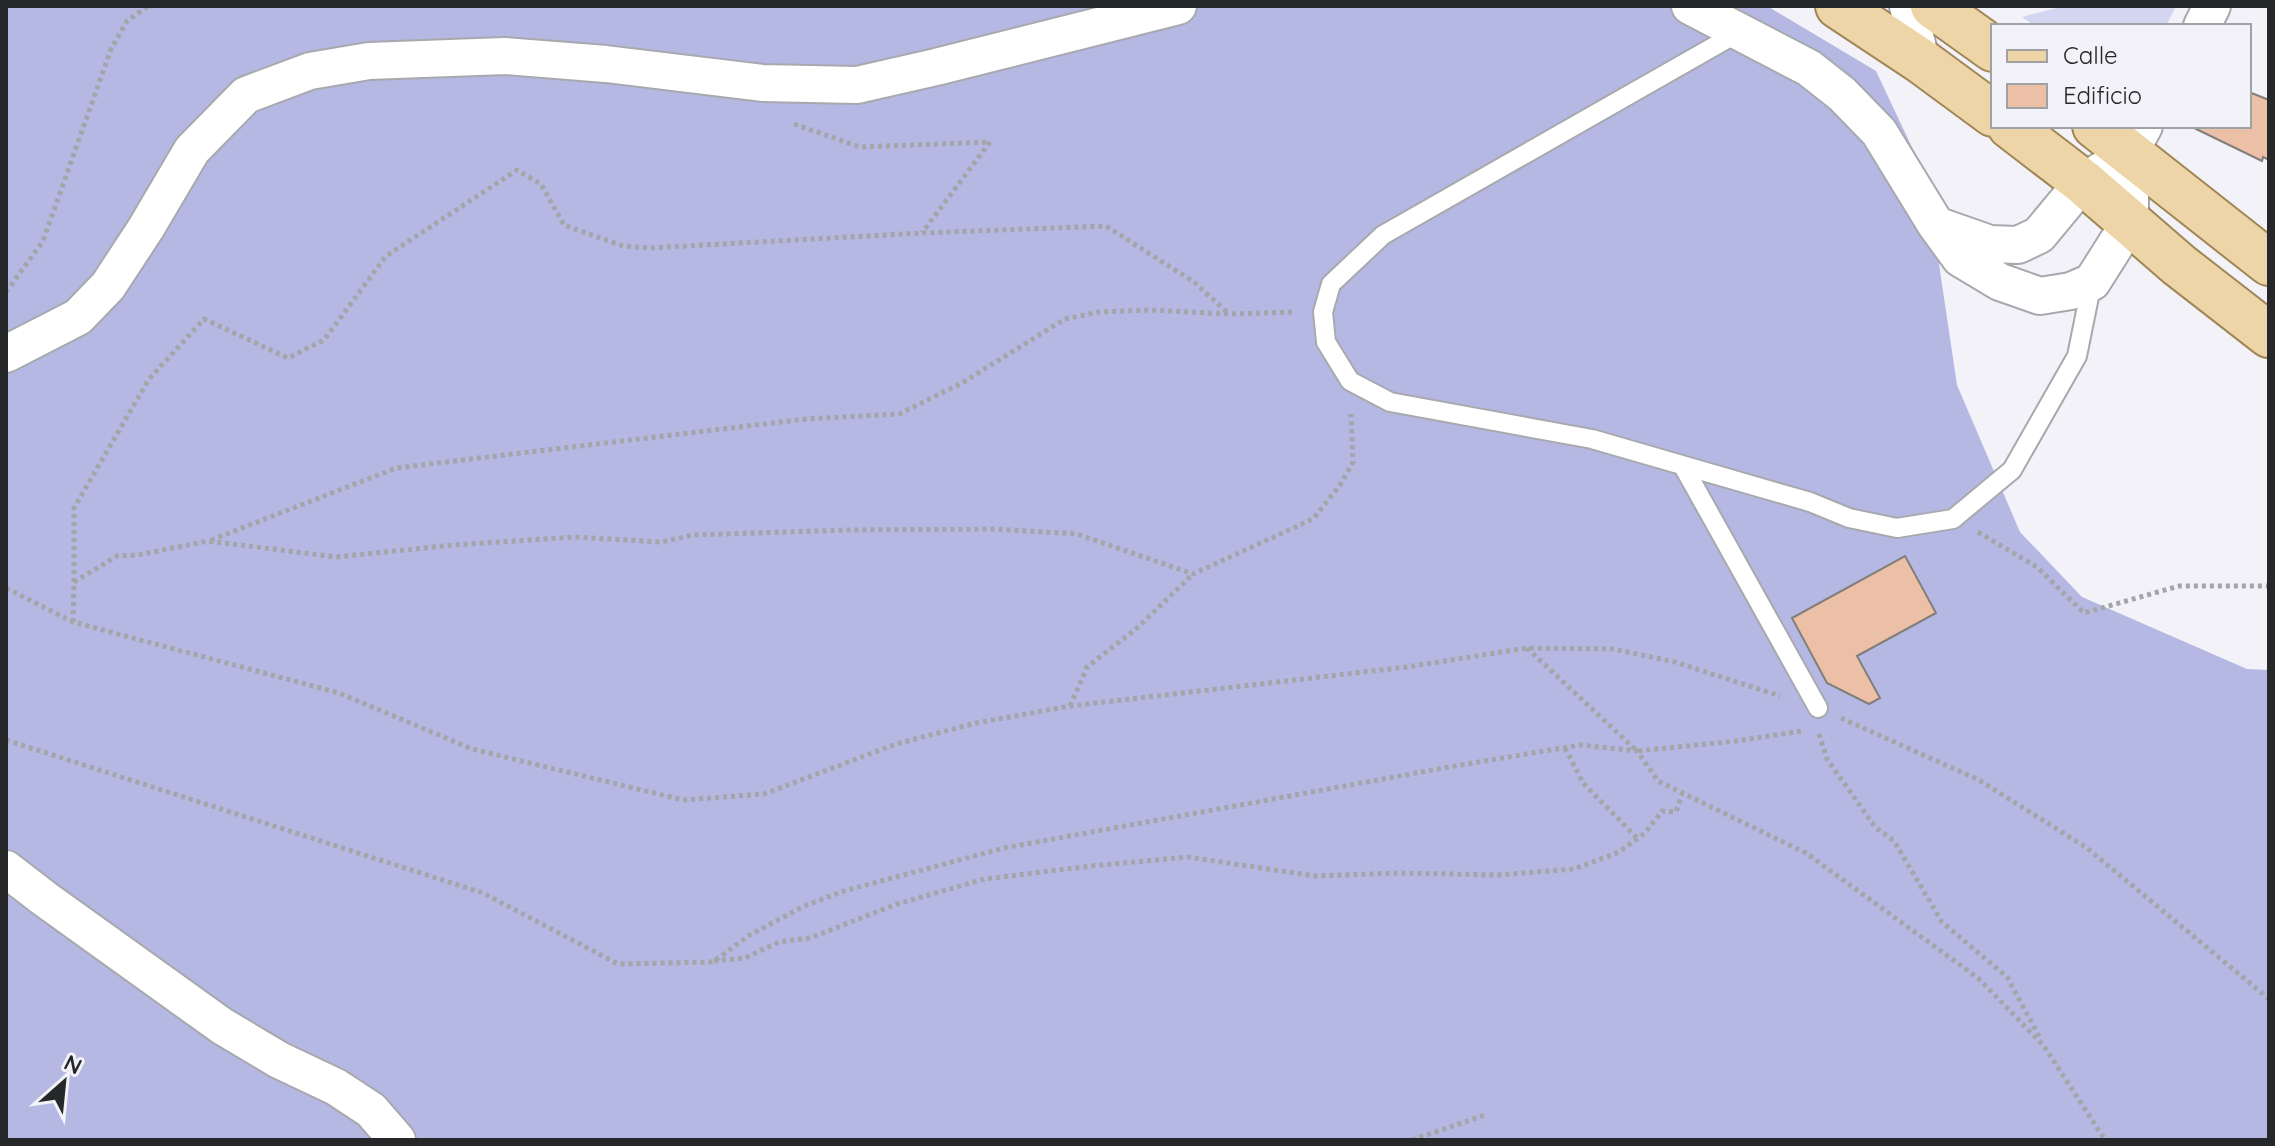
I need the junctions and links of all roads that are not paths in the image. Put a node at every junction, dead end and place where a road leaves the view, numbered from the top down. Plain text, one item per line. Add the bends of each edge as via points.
1 (1178, 6) edge
2 (1690, 6) edge
3 (1838, 6) edge
4 (1908, 6) edge
5 (1933, 6) edge
6 (2212, 6) edge
7 (2203, 24) edge
8 (1741, 31) junction
9 (1991, 48) edge
10 (1921, 61) junction
11 (1991, 113) edge
12 (2013, 128) edge
13 (2101, 128) edge
14 (2137, 139) edge
15 (2083, 182) junction
16 (2130, 222) junction
17 (1936, 225) junction
18 (2269, 263) edge
19 (2092, 282) junction
20 (2269, 335) edge
21 (6, 354) edge
22 (1683, 466) junction
23 (1818, 708) road end
24 (6, 869) edge
25 (397, 1140) edge

1 - 21 street via 857,85 762,83 505,56 369,61 310,71 246,95 192,150 108,286 78,317
2 - 8 street
3 - 10 main road
4 - 10 street
5 - 9 main road
6 - 7 street
8 - 17 street via 1809,68 1842,94 1879,132
8 - 22 lane via 1383,235 1331,284 1323,312 1326,342 1350,381 1390,402 1592,439
10 - 11 main road
12 - 15 main road
13 - 14 main road
14 - 15 street
14 - 16 street
14 - 18 main road
15 - 16 main road
15 - 17 street via 2039,235 2018,245 1990,244
16 - 19 street
16 - 20 main road
17 - 19 street via 1960,258 2000,282 2040,296
19 - 22 lane via 2077,356 2012,470 1953,519 1897,528
22 - 23 lane
24 - 25 street via 222,1026 371,1110

